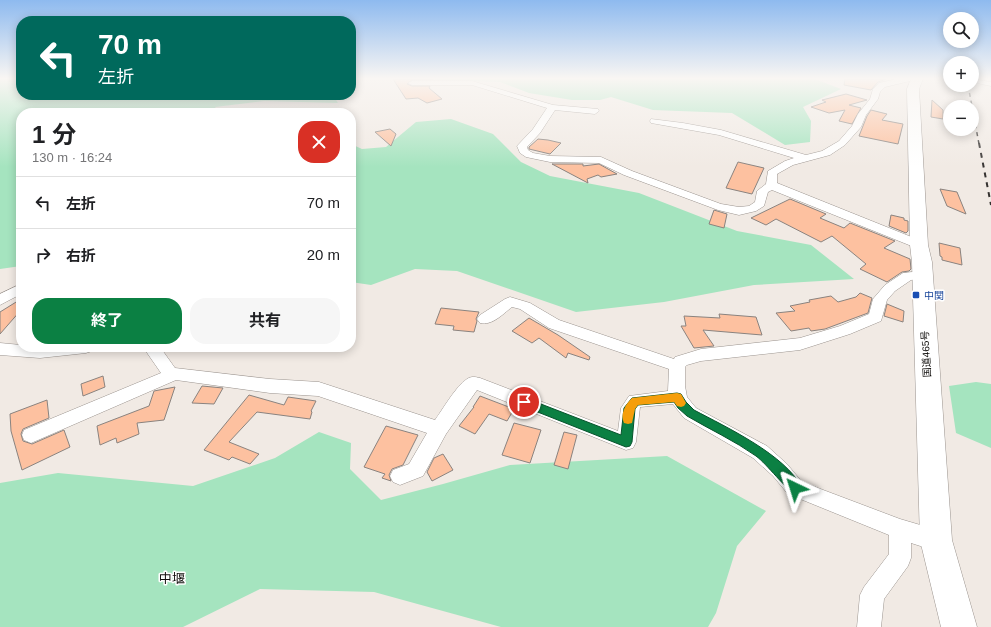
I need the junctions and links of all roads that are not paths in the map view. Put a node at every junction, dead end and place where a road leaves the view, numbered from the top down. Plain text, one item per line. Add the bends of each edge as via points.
1 (551, 108) edge
2 (566, 108) edge
3 (866, 108) edge
4 (914, 108) edge
5 (595, 111) dead end
6 (654, 121) dead end
7 (805, 158) junction
8 (771, 185) junction
9 (919, 245) junction
10 (922, 275) junction
11 (16, 291) edge
12 (0, 300) edge
13 (485, 319) dead end
14 (0, 349) edge
15 (16, 350) edge
16 (155, 352) edge
17 (677, 366) junction
18 (174, 374) junction
19 (677, 397) junction
20 (439, 428) junction
21 (31, 435) dead end
22 (400, 476) dead end
23 (900, 529) junction
24 (936, 540) junction
25 (869, 627) edge
26 (959, 627) edge

1 - 8 street via 537,131 522,146 523,151 530,155 550,159 601,160 718,207 739,211 752,209 760,204 763,191
2 - 5 street
3 - 7 street via 856,127 842,143 826,152
4 - 9 highway, 国道465号
6 - 7 street via 730,135
7 - 8 street via 789,163 772,174
8 - 9 street
9 - 10 highway, 国道465号
10 - 17 street via 908,276 890,288 880,299 876,317 845,330 800,344 694,357 681,361
10 - 24 highway, 国道465号
11 - 12 street
13 - 17 street via 510,302 525,306 554,324
14 - 15 street
16 - 18 street via 170,373
17 - 19 street
18 - 20 street via 270,386 319,389
18 - 21 street
19 - 20 street via 635,401 630,408 626,442 480,384 474,384 468,388
19 - 23 street via 690,413 760,452 795,488
20 - 22 street via 416,470
23 - 24 street
23 - 25 street via 900,558 872,594
24 - 26 highway, 国道465号

